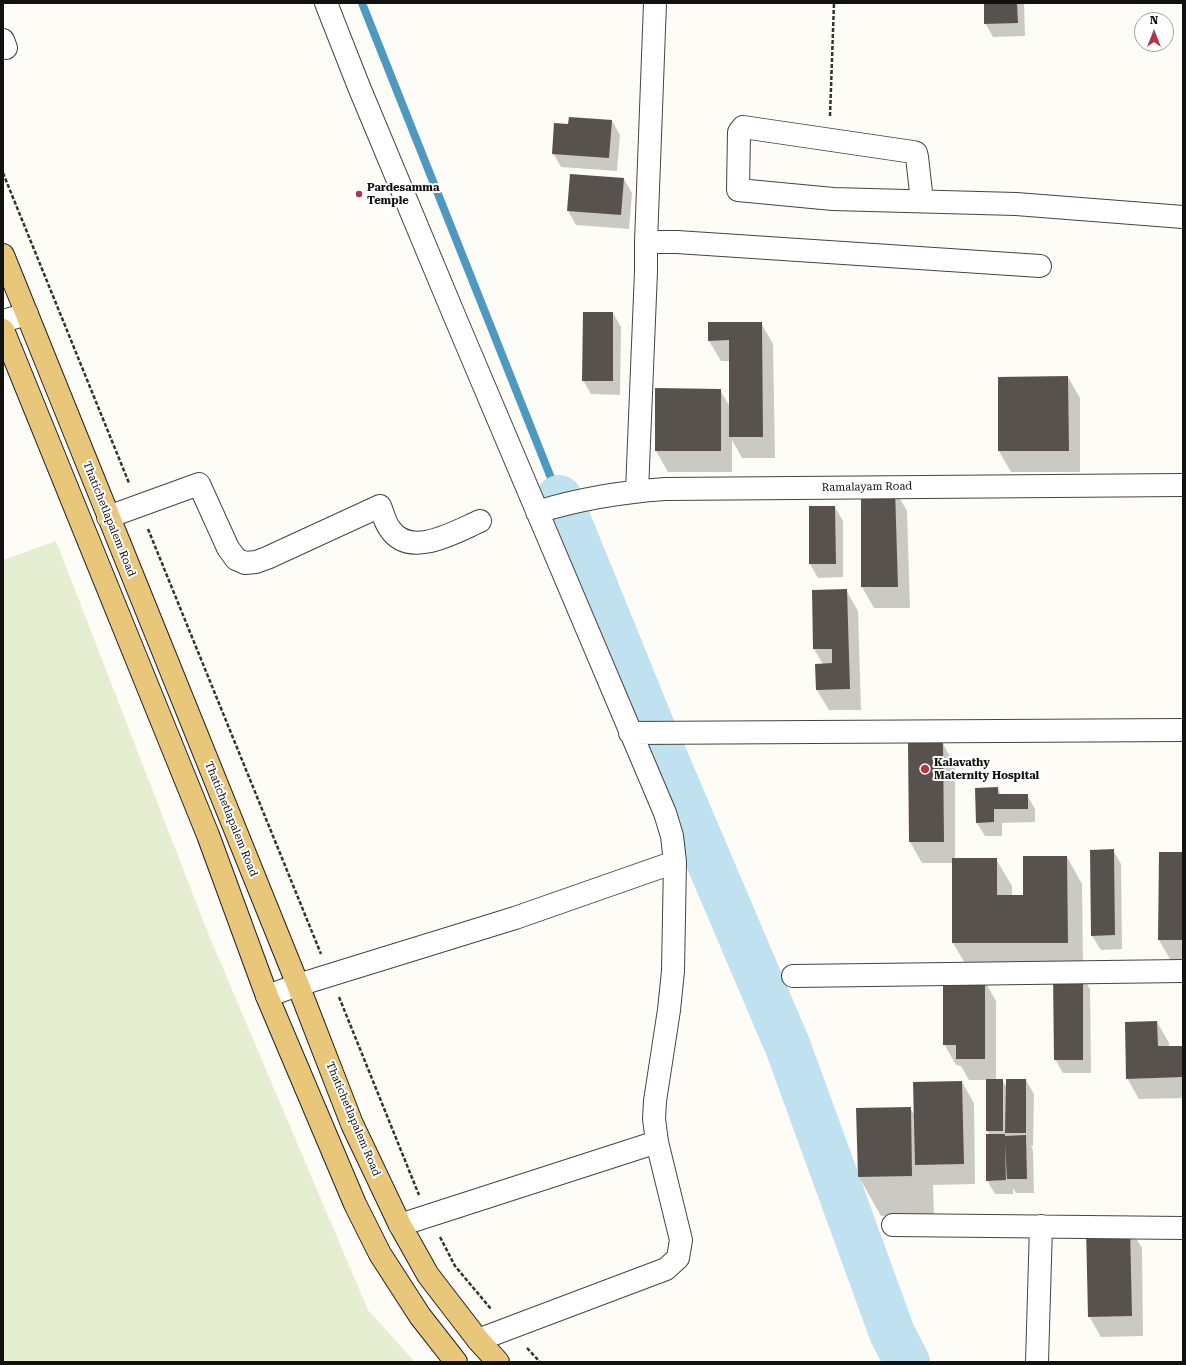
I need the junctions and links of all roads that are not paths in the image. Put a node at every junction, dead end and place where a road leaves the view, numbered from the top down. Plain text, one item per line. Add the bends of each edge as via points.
1 (326, 3) edge
2 (655, 3) edge
3 (922, 201) junction
4 (1183, 217) edge
5 (646, 242) junction
6 (3, 255) edge
7 (1040, 266) dead end
8 (27, 314) junction
9 (3, 321) edge
10 (3, 330) edge
11 (1183, 484) edge
12 (637, 491) junction
13 (554, 507) junction
14 (108, 517) junction
15 (480, 521) dead end
16 (1183, 730) edge
17 (630, 734) junction
18 (675, 862) junction
19 (1183, 971) edge
20 (793, 976) dead end
21 (298, 985) junction
22 (267, 996) junction
23 (657, 1142) junction
24 (400, 1225) junction
25 (893, 1225) dead end
26 (1041, 1226) junction
27 (1183, 1228) edge
28 (478, 1340) junction
29 (456, 1362) edge
30 (498, 1362) edge
31 (1038, 1362) edge

1 - 13 street via 359,87
2 - 5 street
3 - 3 street via 833,199 738,190 739,132 743,127 916,153
3 - 4 street via 1016,204
5 - 7 street
5 - 12 street
6 - 8 main road, Thatichetlapalem Road
8 - 9 street
8 - 14 main road, Thatichetlapalem Road
10 - 22 main road via 208,835
11 - 12 street, Ramalayam Road
12 - 13 street, Ramalayam Road
13 - 17 street
14 - 15 street via 199,484 228,548 236,558 245,563 267,558 380,506 390,529 401,540 415,544 434,540
14 - 21 main road, Thatichetlapalem Road
16 - 17 street
17 - 18 street via 664,813 672,836
18 - 21 street via 515,918
18 - 23 street via 673,971 655,1101
19 - 20 street
21 - 22 street
21 - 24 main road, Thatichetlapalem Road via 352,1124
22 - 29 main road via 355,1204 380,1254 420,1316
23 - 24 street
23 - 28 street via 681,1240 678,1258 666,1269
24 - 28 main road, Thatichetlapalem Road via 428,1275
25 - 26 street
26 - 27 street
26 - 31 street
28 - 30 main road, Thatichetlapalem Road

